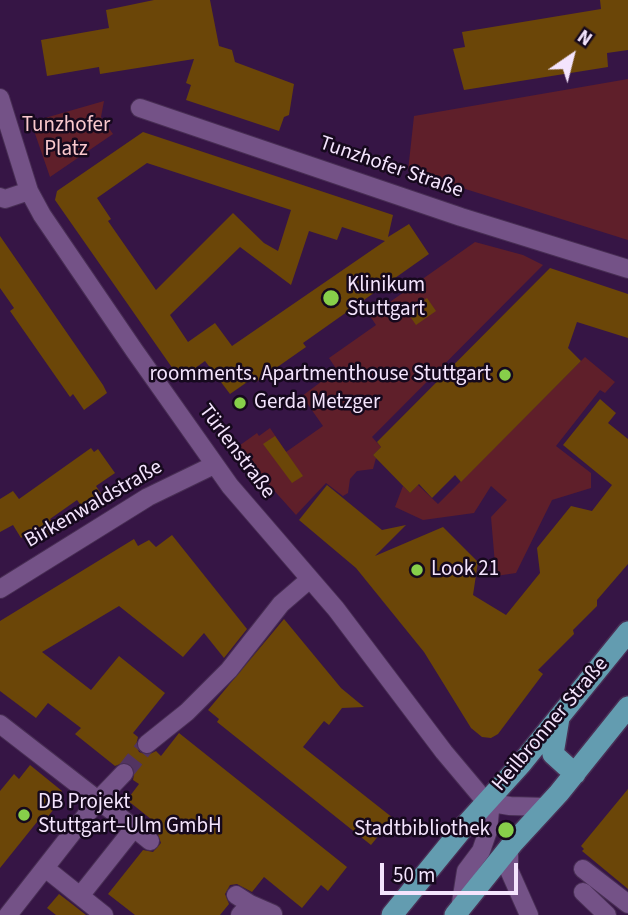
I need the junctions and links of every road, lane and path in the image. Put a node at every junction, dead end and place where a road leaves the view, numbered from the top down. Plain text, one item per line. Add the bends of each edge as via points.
1 (0, 98) edge
2 (140, 108) dead end
3 (29, 191) junction
4 (0, 197) edge
5 (628, 270) edge
6 (214, 465) junction
7 (310, 579) junction
8 (0, 589) edge
9 (628, 632) edge
10 (628, 707) edge
11 (559, 716) junction
12 (0, 724) edge
13 (147, 744) tunnel mouth
14 (124, 773) tunnel mouth
15 (575, 774) junction
16 (98, 800) junction
17 (486, 802) junction
18 (547, 807) junction
19 (134, 828) junction
20 (150, 841) dead end
21 (509, 848) junction
22 (44, 868) junction
23 (583, 869) dead end
24 (513, 880) junction
25 (481, 882) junction
26 (583, 892) dead end
27 (621, 894) edge
28 (80, 896) junction
29 (242, 905) edge
30 (457, 912) edge
31 (273, 914) edge
32 (8, 915) edge
33 (104, 915) edge
34 (392, 915) edge
35 (529, 915) edge
36 (607, 915) edge

1 - 3 street, Türlenstraße
2 - 5 street, Tunzhofer Straße
3 - 4 street
3 - 6 street, Türlenstraße
6 - 7 street, Türlenstraße
6 - 8 street, Birkenwaldstraße via 148,497
7 - 13 street via 281,604 229,670
7 - 17 street, Türlenstraße
9 - 11 main road, Heilbronner Straße
10 - 15 main road
11 - 15 main road via 553,754
11 - 17 main road, Heilbronner Straße
12 - 16 street
14 - 16 street
15 - 18 main road
16 - 19 street
16 - 22 street
17 - 18 street
17 - 30 street via 488,831 481,851 466,871
17 - 34 main road, Heilbronner Straße
18 - 21 main road
19 - 20 street
19 - 28 street
21 - 24 street
21 - 25 main road
22 - 28 street
22 - 32 street
23 - 27 street
24 - 25 street
24 - 35 street
25 - 30 main road
26 - 36 street
28 - 33 street
29 - 31 street

